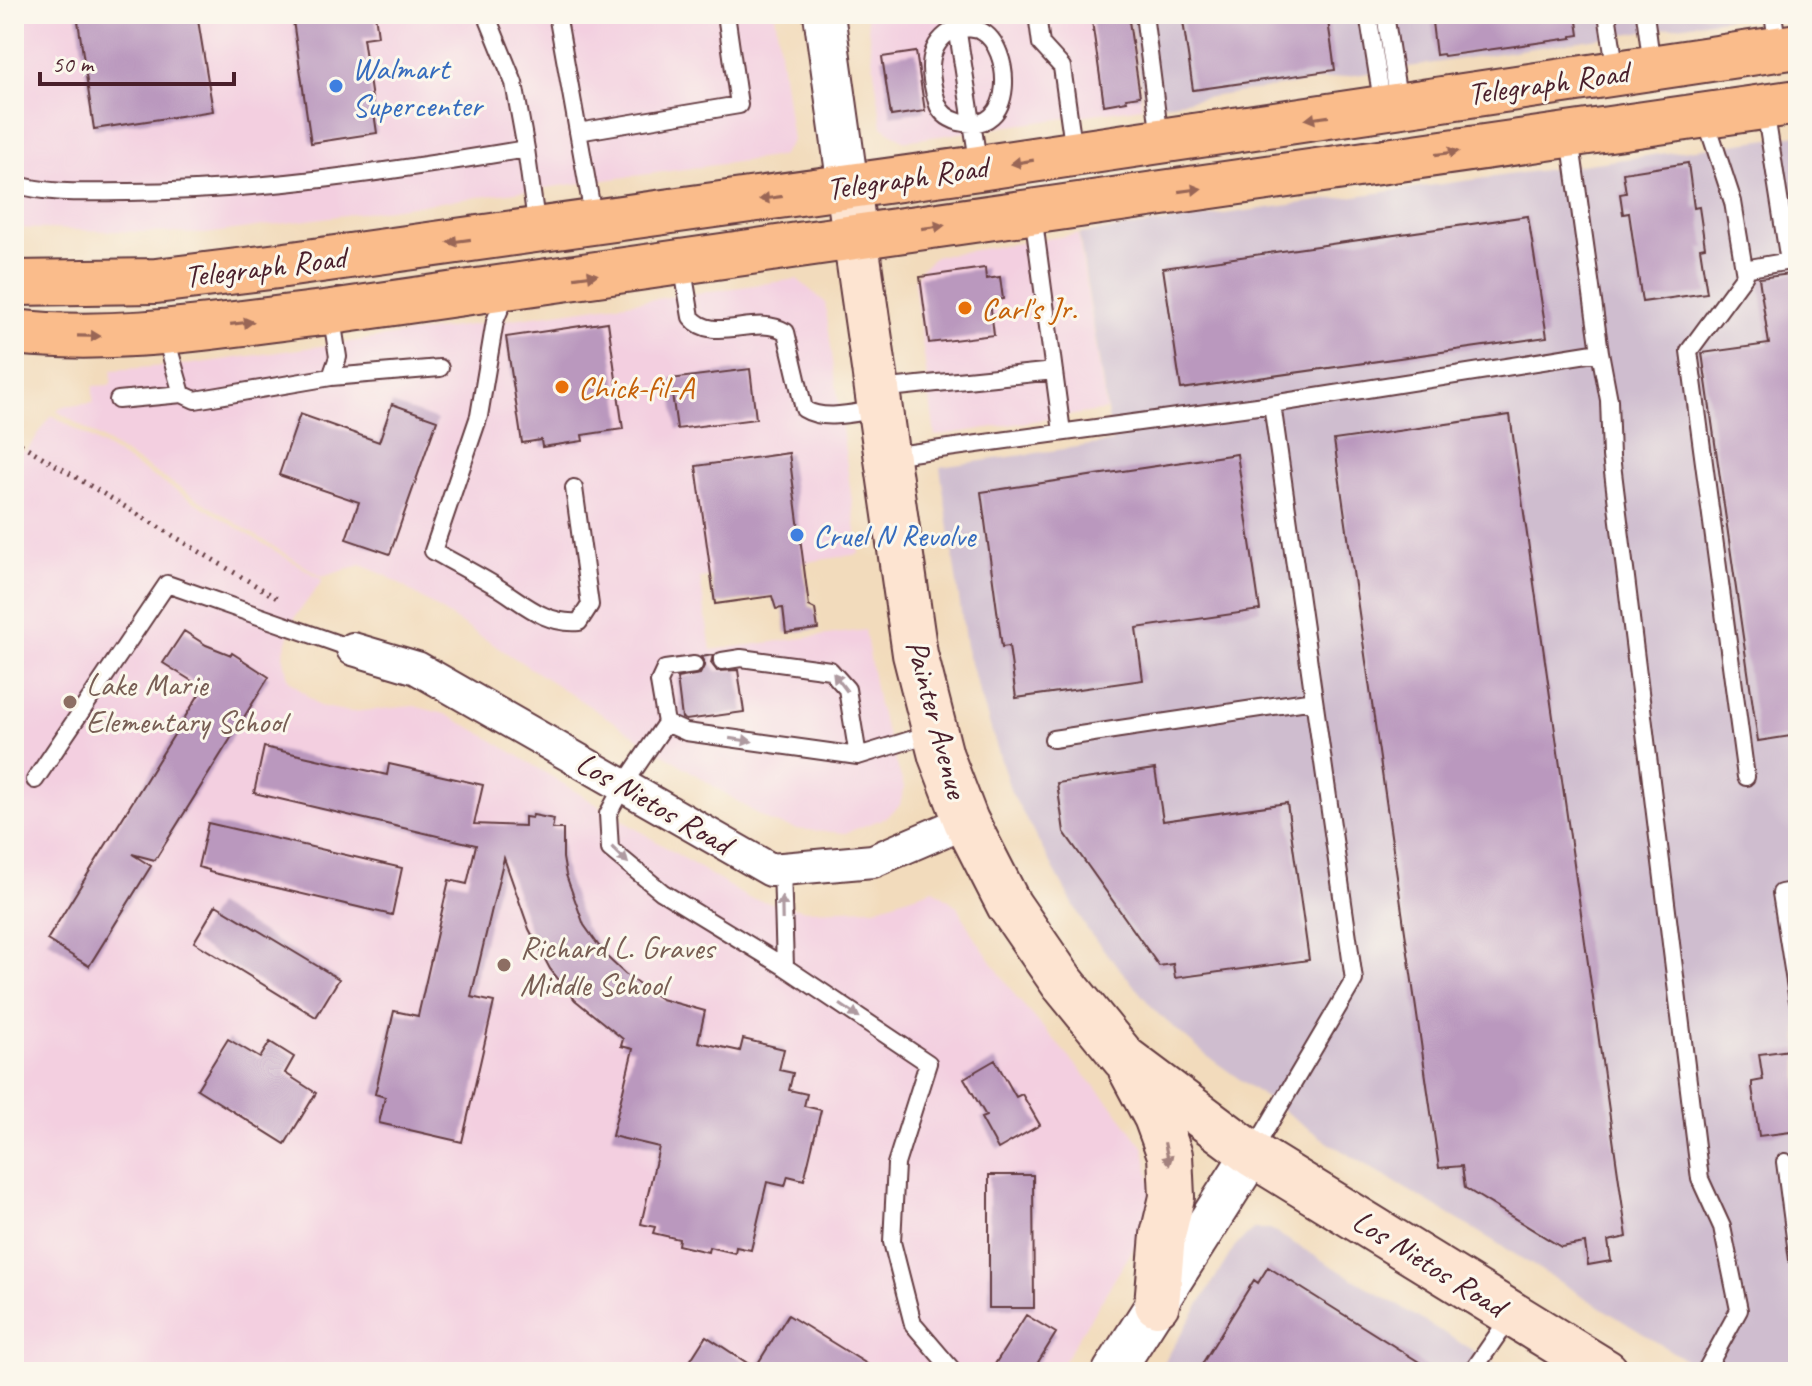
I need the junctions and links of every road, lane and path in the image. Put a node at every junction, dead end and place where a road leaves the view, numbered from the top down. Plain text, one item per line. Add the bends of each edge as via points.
1 (486, 14) edge
2 (557, 14) edge
3 (726, 14) edge
4 (826, 14) edge
5 (1037, 14) edge
6 (1144, 14) edge
7 (1368, 14) edge
8 (1385, 14) edge
9 (1607, 14) edge
10 (1645, 14) edge
11 (956, 21) edge
12 (1783, 36) edge
13 (1697, 61) junction
14 (1634, 71) junction
15 (1781, 104) edge
16 (1391, 107) junction
17 (1704, 116) junction
18 (973, 125) junction
19 (578, 132) junction
20 (1569, 135) junction
21 (1161, 141) junction
22 (526, 149) junction
23 (1074, 154) junction
24 (979, 168) junction
25 (14, 184) edge
26 (848, 187) junction
27 (1033, 213) junction
28 (594, 222) junction
29 (537, 231) junction
30 (856, 239) junction
31 (1793, 261) edge
32 (682, 262) junction
33 (1744, 269) junction
34 (156, 281) junction
35 (14, 283) edge
36 (509, 286) junction
37 (331, 312) junction
38 (14, 332) edge
39 (164, 333) junction
40 (1600, 352) junction
41 (440, 368) dead end
42 (1054, 371) junction
43 (331, 377) junction
44 (182, 394) junction
45 (879, 399) junction
46 (118, 400) dead end
47 (1272, 404) junction
48 (1062, 432) junction
49 (14, 440) edge
50 (887, 456) junction
51 (574, 488) dead end
52 (292, 607) dead end
53 (353, 649) joint
54 (722, 661) dead end
55 (694, 665) dead end
56 (1314, 700) junction
57 (666, 723) junction
58 (935, 732) junction
59 (1053, 739) dead end
60 (858, 756) junction
61 (1746, 777) dead end
62 (35, 780) dead end
63 (623, 786) junction
64 (966, 821) junction
65 (782, 868) junction
66 (1798, 890) edge
67 (785, 967) junction
68 (1798, 1001) edge
69 (1124, 1058) junction
70 (1252, 1154) junction
71 (1785, 1162) dead end
72 (1798, 1260) edge
73 (1157, 1304) junction
74 (1512, 1314) junction
75 (954, 1372) edge
76 (1113, 1372) edge
77 (1472, 1372) edge
78 (1606, 1372) edge
79 (1705, 1372) edge

1 - 22 lane via 514,83
2 - 19 lane
3 - 19 lane via 739,105
4 - 26 street, Painter Avenue
5 - 23 lane via 1041,44 1062,67
6 - 21 lane
7 - 16 lane
8 - 16 lane
9 - 14 lane
10 - 14 lane
11 - 18 lane
11 - 18 lane via 930,59 938,105 951,119
11 - 18 lane via 981,31 1000,57 1000,108
12 - 13 main road, Telegraph Road
13 - 14 main road, Telegraph Road
13 - 17 main road
14 - 16 main road, Telegraph Road
15 - 17 main road, Telegraph Road
15 - 31 lane
16 -> 21 main road, Telegraph Road
17 - 20 main road, Telegraph Road
17 - 33 lane via 1733,202
18 - 24 lane
19 - 28 lane
27 -> 20 main road, Telegraph Road
20 - 40 lane
21 - 23 main road, Telegraph Road
22 - 25 lane via 381,173 200,192 42,192
22 - 29 lane
23 -> 24 main road, Telegraph Road
24 - 26 main road, Telegraph Road
26 -> 28 main road, Telegraph Road
26 - 30 main road, Painter Avenue
30 -> 27 main road, Telegraph Road
27 - 42 lane
28 - 29 main road, Telegraph Road
29 -> 34 main road, Telegraph Road
29 - 36 main road
30 - 32 main road, Telegraph Road
30 - 45 main road, Painter Avenue
31 - 33 lane
36 -> 32 main road, Telegraph Road
32 - 45 lane via 696,323 714,330 770,324 786,332 804,409 825,416
33 - 61 lane via 1745,275 1689,351
34 - 35 main road, Telegraph Road
34 - 39 main road
36 - 37 main road, Telegraph Road
36 - 51 lane via 495,321 479,416 433,551 536,614 579,622 590,605
39 -> 37 main road, Telegraph Road
37 - 43 lane via 338,357
38 -> 39 main road, Telegraph Road via 108,337
39 - 44 lane
40 - 47 lane
40 - 79 lane via 1700,1179 1722,1227 1739,1310
41 - 43 lane
42 - 45 lane
42 - 48 lane
43 - 44 lane via 195,400
44 - 46 lane
45 - 50 main road, Painter Avenue
47 - 48 lane
47 - 56 lane
48 - 50 lane
49 - 52 path
50 - 58 main road, Painter Avenue via 915,654
53 - 62 lane via 167,584
53 - 63 street, Los Nietos Road via 417,668
60 -> 54 lane via 847,689 830,670 741,658
55 - 57 lane via 665,669 659,682
56 - 59 lane
56 - 70 lane via 1354,980
57 -> 60 lane via 686,732
57 - 63 lane
58 - 60 lane
58 - 64 main road, Painter Avenue
63 - 65 street, Los Nietos Road via 771,870
63 -> 67 lane via 608,814 610,849 662,892
64 - 65 street, Los Nietos Road via 873,861
64 - 69 main road, Painter Avenue via 1009,905
67 -> 65 lane
66 - 68 lane via 1781,893
67 -> 75 lane via 928,1063 896,1164 892,1242 913,1324
69 - 70 main road, Painter Avenue
69 -> 73 main road via 1170,1155 1172,1197
70 - 73 street
70 - 74 main road, Los Nietos Road
71 - 72 lane
73 - 76 street
74 - 77 lane
74 - 78 main road, Los Nietos Road

